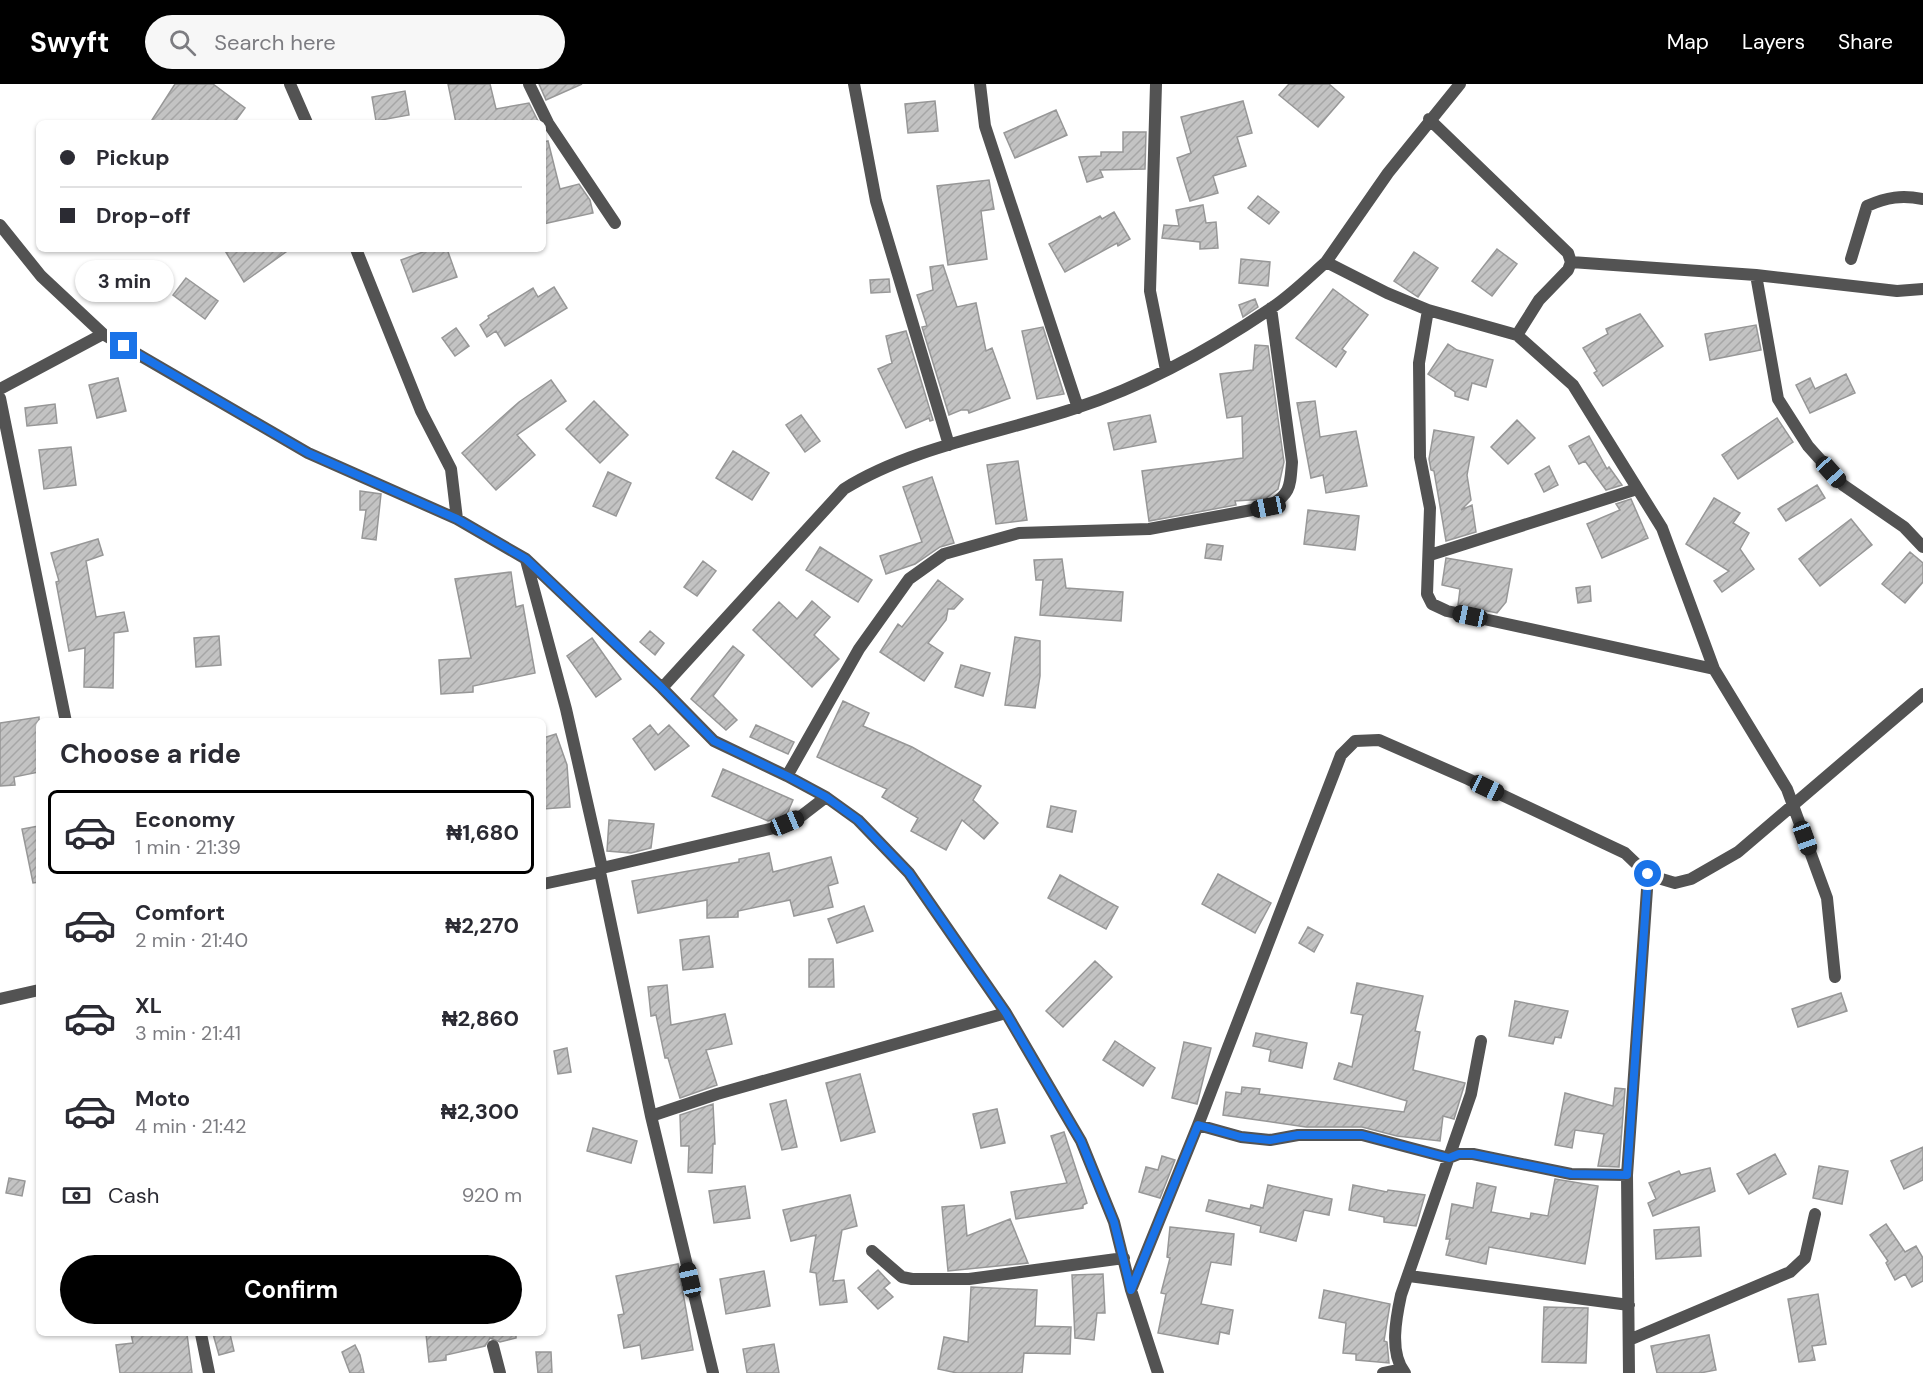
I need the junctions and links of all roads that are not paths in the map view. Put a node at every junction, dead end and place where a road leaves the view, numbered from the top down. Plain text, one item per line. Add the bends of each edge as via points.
1 (290, 84) edge
2 (529, 84) edge
3 (854, 84) edge
4 (980, 84) edge
5 (1156, 84) edge
6 (1460, 84) edge
7 (1429, 119) junction
8 (306, 120) edge
9 (544, 120) edge
10 (546, 124) edge
11 (1923, 199) edge
12 (615, 223) dead end
13 (0, 225) edge
14 (357, 252) edge
15 (1851, 259) dead end
16 (1326, 262) junction
17 (1571, 262) junction
18 (1756, 275) junction
19 (1923, 289) edge
20 (1271, 308) junction
21 (1428, 310) junction
22 (103, 334) junction
23 (1517, 335) junction
24 (1166, 370) junction
25 (0, 389) edge
26 (0, 398) edge
27 (1078, 408) junction
28 (949, 445) junction
29 (1637, 489) junction
30 (457, 519) junction
31 (1923, 546) edge
32 (1430, 555) junction
33 (526, 559) junction
34 (1714, 669) junction
35 (662, 688) junction
36 (1923, 694) edge
37 (65, 718) edge
38 (787, 776) junction
39 (826, 797) junction
40 (1792, 807) junction
41 (601, 870) junction
42 (1648, 874) junction
43 (546, 883) edge
44 (1835, 977) dead end
45 (36, 991) edge
46 (0, 999) edge
47 (1006, 1013) junction
48 (1481, 1041) dead end
49 (651, 1116) junction
50 (1198, 1125) junction
51 (1449, 1158) junction
52 (1627, 1175) junction
53 (1815, 1214) dead end
54 (872, 1251) dead end
55 (1124, 1258) junction
56 (1410, 1276) junction
57 (1131, 1290) junction
58 (1629, 1305) junction
59 (201, 1336) edge
60 (1629, 1340) junction
61 (493, 1346) dead end
62 (1404, 1371) edge
63 (209, 1373) edge
64 (500, 1373) edge
65 (713, 1373) edge
66 (1158, 1373) edge
67 (1383, 1373) edge
68 (1629, 1373) edge

1 - 8 street
2 - 9 street
3 - 28 street via 876,201
4 - 27 street via 985,126
5 - 24 street via 1150,291
6 - 7 street
7 - 16 street
7 - 17 street via 1568,253
10 - 12 street
11 - 15 street via 1903,196 1867,206
13 - 22 street via 41,276
14 - 30 street via 421,411 451,469
16 - 20 street
16 - 21 street
17 - 18 street
17 - 23 street via 1539,300
18 - 19 street via 1897,291
18 - 31 street via 1778,399 1808,446 1843,485 1904,527
20 - 24 street
20 - 38 street via 1292,462 1291,483 1285,497 1268,507 1149,530 1019,533 944,554 909,579 858,649
21 - 23 street
21 - 32 street via 1419,363 1420,445 1430,508
22 - 25 street
22 - 30 street via 308,453
23 - 29 street via 1573,385
24 - 27 street
26 - 37 street
27 - 28 street
28 - 35 street via 865,476 844,489
29 - 32 street
29 - 34 street via 1662,528
30 - 33 street
32 - 34 street via 1427,594 1432,604 1447,611
33 - 35 street
33 - 41 street via 566,710
34 - 40 street via 1787,789
35 - 38 street via 714,741
36 - 40 street
38 - 39 street
39 - 41 street via 800,817 774,828
39 - 47 street via 858,820 909,873
40 - 42 street via 1738,852 1691,879 1675,883
40 - 44 street via 1827,898
41 - 43 street
41 - 49 street
42 - 50 street via 1624,853 1468,779 1379,740 1355,741 1341,755
42 - 52 street
45 - 46 street
47 - 49 street
47 - 55 street via 1081,1141 1114,1222
48 - 51 street via 1471,1094
49 - 65 street
50 - 51 street via 1270,1140 1298,1135 1362,1135
50 - 57 street
51 - 52 street via 1473,1154 1571,1174
51 - 56 street
52 - 58 street
53 - 60 street via 1805,1258 1790,1272
54 - 55 street via 902,1277 912,1279 969,1279
55 - 57 street
56 - 58 street
56 - 62 street via 1395,1322 1397,1355
57 - 66 street
58 - 60 street
59 - 63 street
60 - 68 street
61 - 64 street
62 - 67 street

